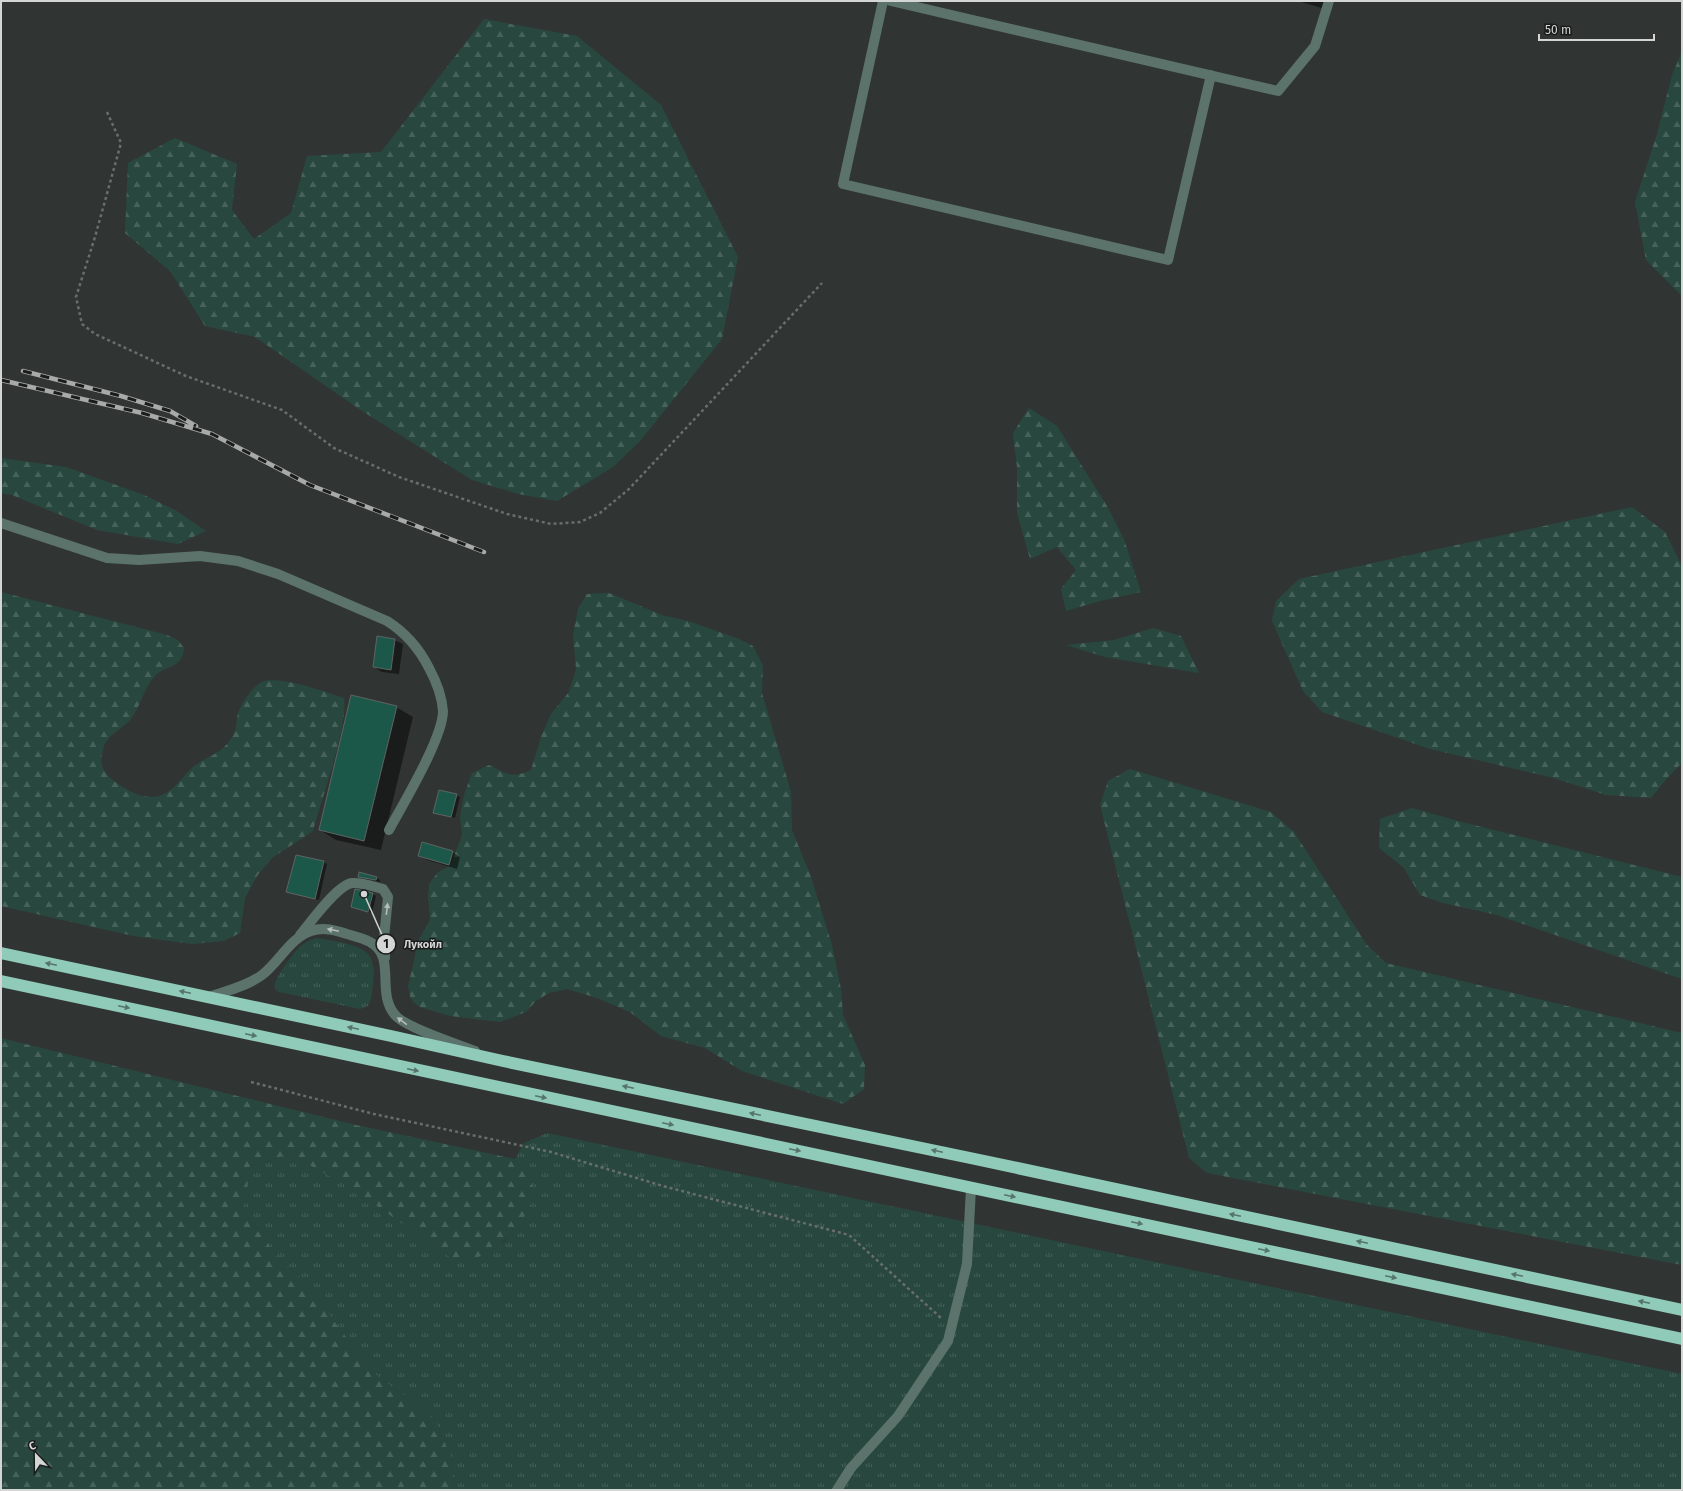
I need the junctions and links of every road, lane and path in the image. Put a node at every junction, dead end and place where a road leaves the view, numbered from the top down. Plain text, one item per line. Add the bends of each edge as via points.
1 (883, 1) edge
2 (891, 1) edge
3 (1329, 1) edge
4 (1210, 75) junction
5 (107, 112) dead end
6 (822, 284) dead end
7 (1, 523) edge
8 (389, 830) dead end
9 (297, 939) junction
10 (1, 953) edge
11 (385, 962) junction
12 (1, 981) edge
13 (209, 997) junction
14 (503, 1062) junction
15 (252, 1082) dead end
16 (972, 1188) junction
17 (1682, 1310) edge
18 (952, 1328) junction
19 (1682, 1339) edge
20 (837, 1490) edge

1 - 4 lane via 843,184 1168,260
2 - 4 lane
3 - 4 lane via 1315,46 1278,91
5 - 6 path via 120,143 76,297 82,324 95,334 186,376 282,410 334,448 399,476 507,514 551,524 580,522 600,513 629,489
7 - 8 lane via 107,558 139,560 200,556 238,561 278,574 400,629 422,655 437,683 443,711 438,737
11 -> 9 lane via 381,952 370,942 334,930 314,930
11 -> 9 lane via 384,934 388,897 383,889 355,882 342,887
9 - 13 lane via 261,976
13 -> 10 highway
14 -> 11 lane via 409,1025 398,1018 390,1009 385,994
12 -> 16 highway
14 -> 13 highway
17 -> 14 highway
15 - 18 path via 374,1114 551,1152 663,1186 849,1235
16 - 18 lane via 967,1264
16 -> 19 highway
18 - 20 lane via 948,1341 898,1416 851,1468

